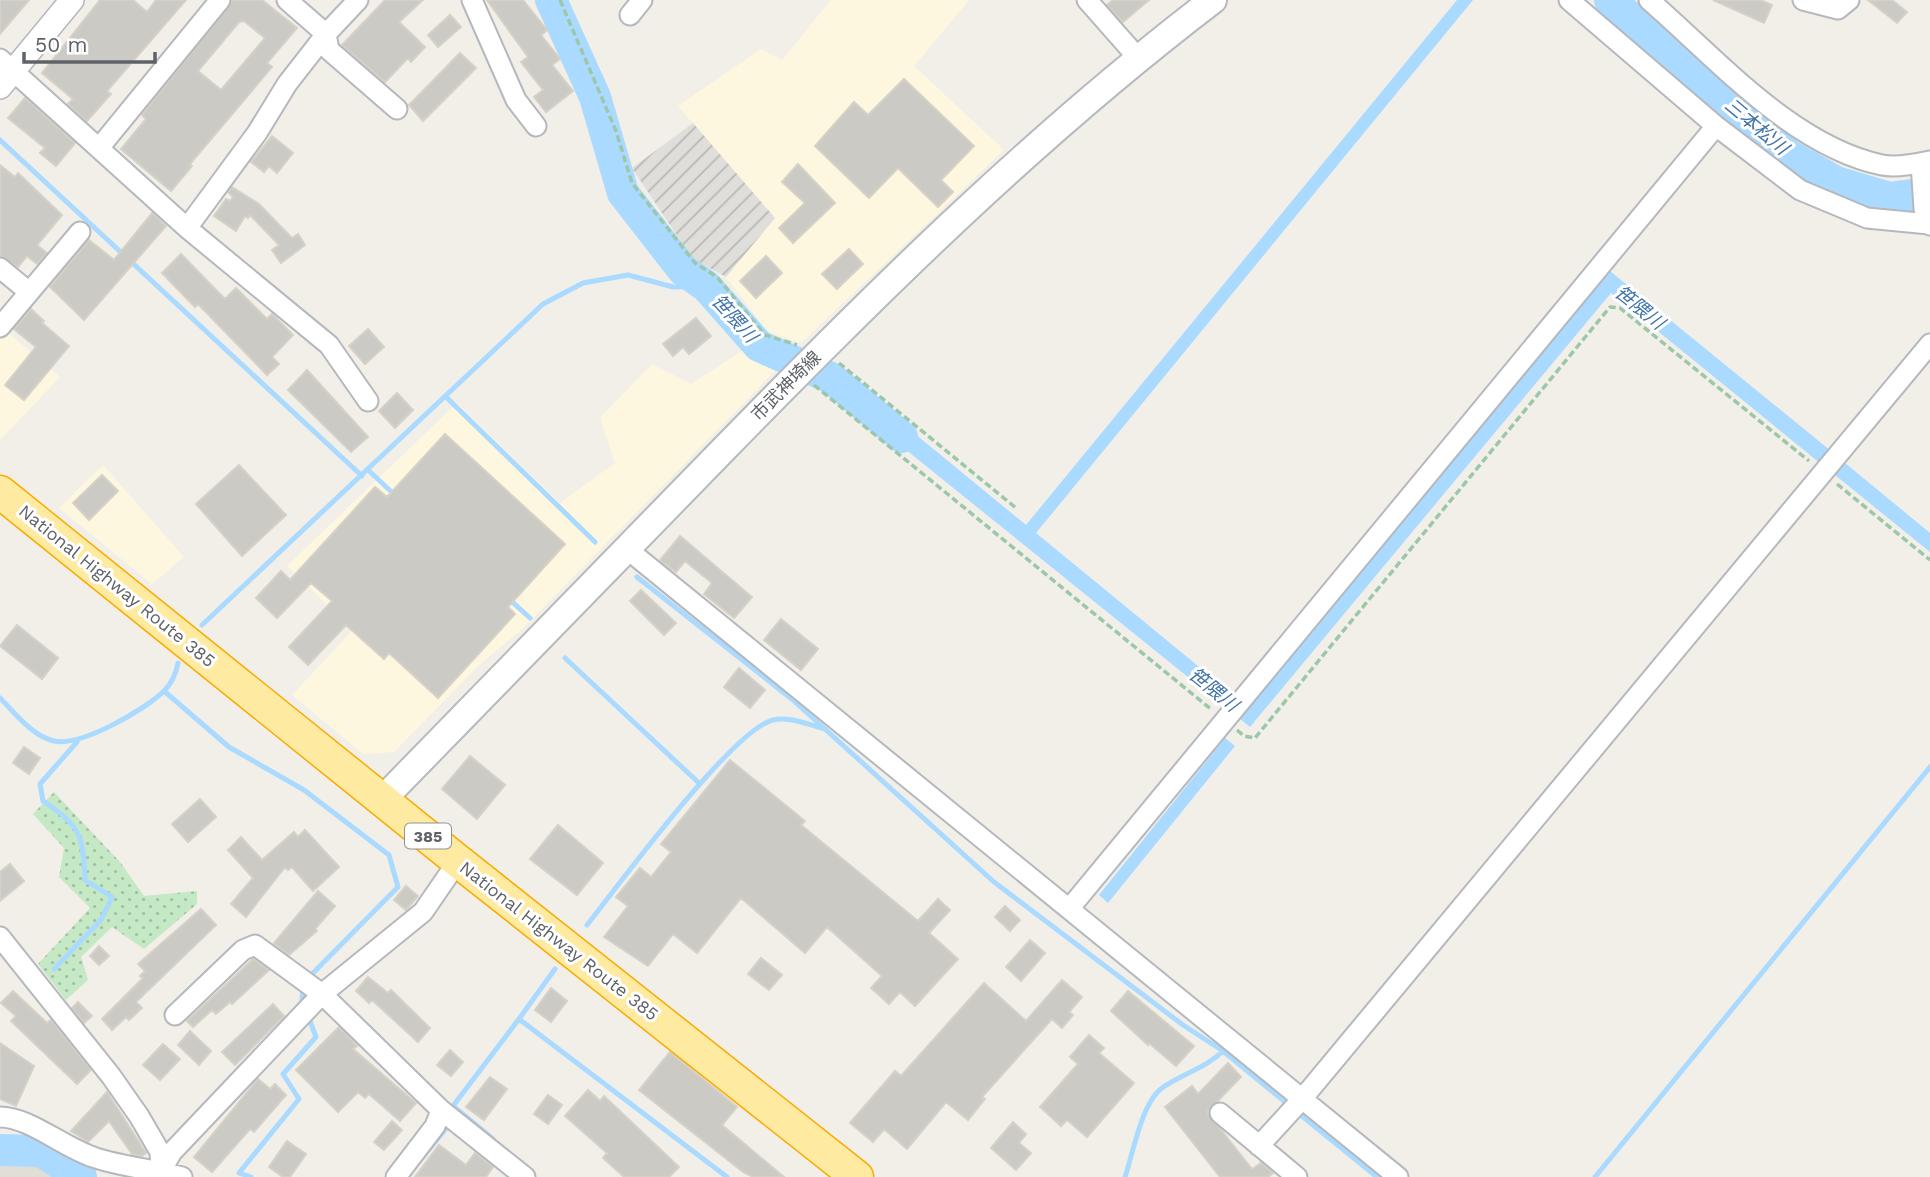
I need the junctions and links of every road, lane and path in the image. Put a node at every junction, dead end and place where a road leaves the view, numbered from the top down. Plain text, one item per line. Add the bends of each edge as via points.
1 (72, 0) edge
2 (220, 0) edge
3 (287, 0) edge
4 (358, 0) edge
5 (472, 0) edge
6 (560, 0) edge
7 (1087, 0) edge
8 (1569, 0) edge
9 (1649, 0) edge
10 (1803, 0) edge
11 (1849, 0) edge
12 (1200, 4) edge
13 (326, 33) junction
14 (1139, 59) junction
15 (4, 72) edge
16 (397, 109) dead end
17 (536, 126) dead end
18 (1716, 126) junction
19 (99, 148) junction
20 (1926, 162) edge
21 (1928, 220) edge
22 (187, 228) junction
23 (80, 232) dead end
24 (0, 268) edge
25 (29, 292) junction
26 (0, 327) edge
27 (1930, 344) edge
28 (816, 355) junction
29 (796, 375) junction
30 (368, 401) dead end
31 (1823, 472) junction
32 (4, 502) edge
33 (1016, 508) dead end
34 (627, 549) junction
35 (1930, 560) edge
36 (1225, 720) junction
37 (383, 799) junction
38 (458, 861) junction
39 (1069, 909) junction
40 (0, 937) edge
41 (322, 994) junction
42 (175, 1016) dead end
43 (1302, 1099) junction
44 (441, 1110) junction
45 (1220, 1113) dead end
46 (0, 1117) edge
47 (1259, 1146) junction
48 (161, 1171) junction
49 (182, 1177) edge
50 (396, 1177) edge
51 (525, 1177) edge
52 (858, 1177) edge
53 (1297, 1177) edge
54 (1398, 1177) edge

1 - 15 street
2 - 19 street
3 - 13 street
4 - 13 street
5 - 17 street via 516,100
6 - 28 path via 616,131 632,183 695,263 717,277 765,335
7 - 14 street
8 - 18 street
9 - 20 street via 1736,79 1805,132 1846,154 1885,166
10 - 11 street via 1838,9
12 - 14 main road, 市武神埼線
13 - 16 street via 329,50
13 - 22 street
14 - 28 main road, 市武神埼線 via 1009,168
15 - 19 street
18 - 21 street via 1800,190 1867,218
18 - 36 street
19 - 22 street
20 - 21 street
22 - 30 street via 329,345
23 - 25 street
24 - 25 street
25 - 26 street
27 - 31 street
28 - 29 main road, 市武神埼線
28 - 33 path via 833,358
29 - 34 main road, 市武神埼線
29 - 36 path via 830,395
31 - 35 path
31 - 36 path via 1619,307 1610,307 1255,738 1244,736
31 - 43 street
32 - 37 highway, National Highway Route 385 / 385
34 - 37 main road, 市武神埼線
34 - 39 street
36 - 39 street
37 - 38 highway, National Highway Route 385 / 385
38 - 41 street via 423,912
38 - 52 highway, National Highway Route 385 / 385
39 - 43 street
40 - 48 street via 139,1116 160,1152
41 - 42 street via 255,945 243,950
41 - 44 street
41 - 48 street via 172,1152
43 - 47 street
43 - 54 street
44 - 50 street via 435,1126
44 - 51 street
45 - 47 street
46 - 48 street via 15,1117 62,1145 96,1158
47 - 53 street
48 - 49 street

